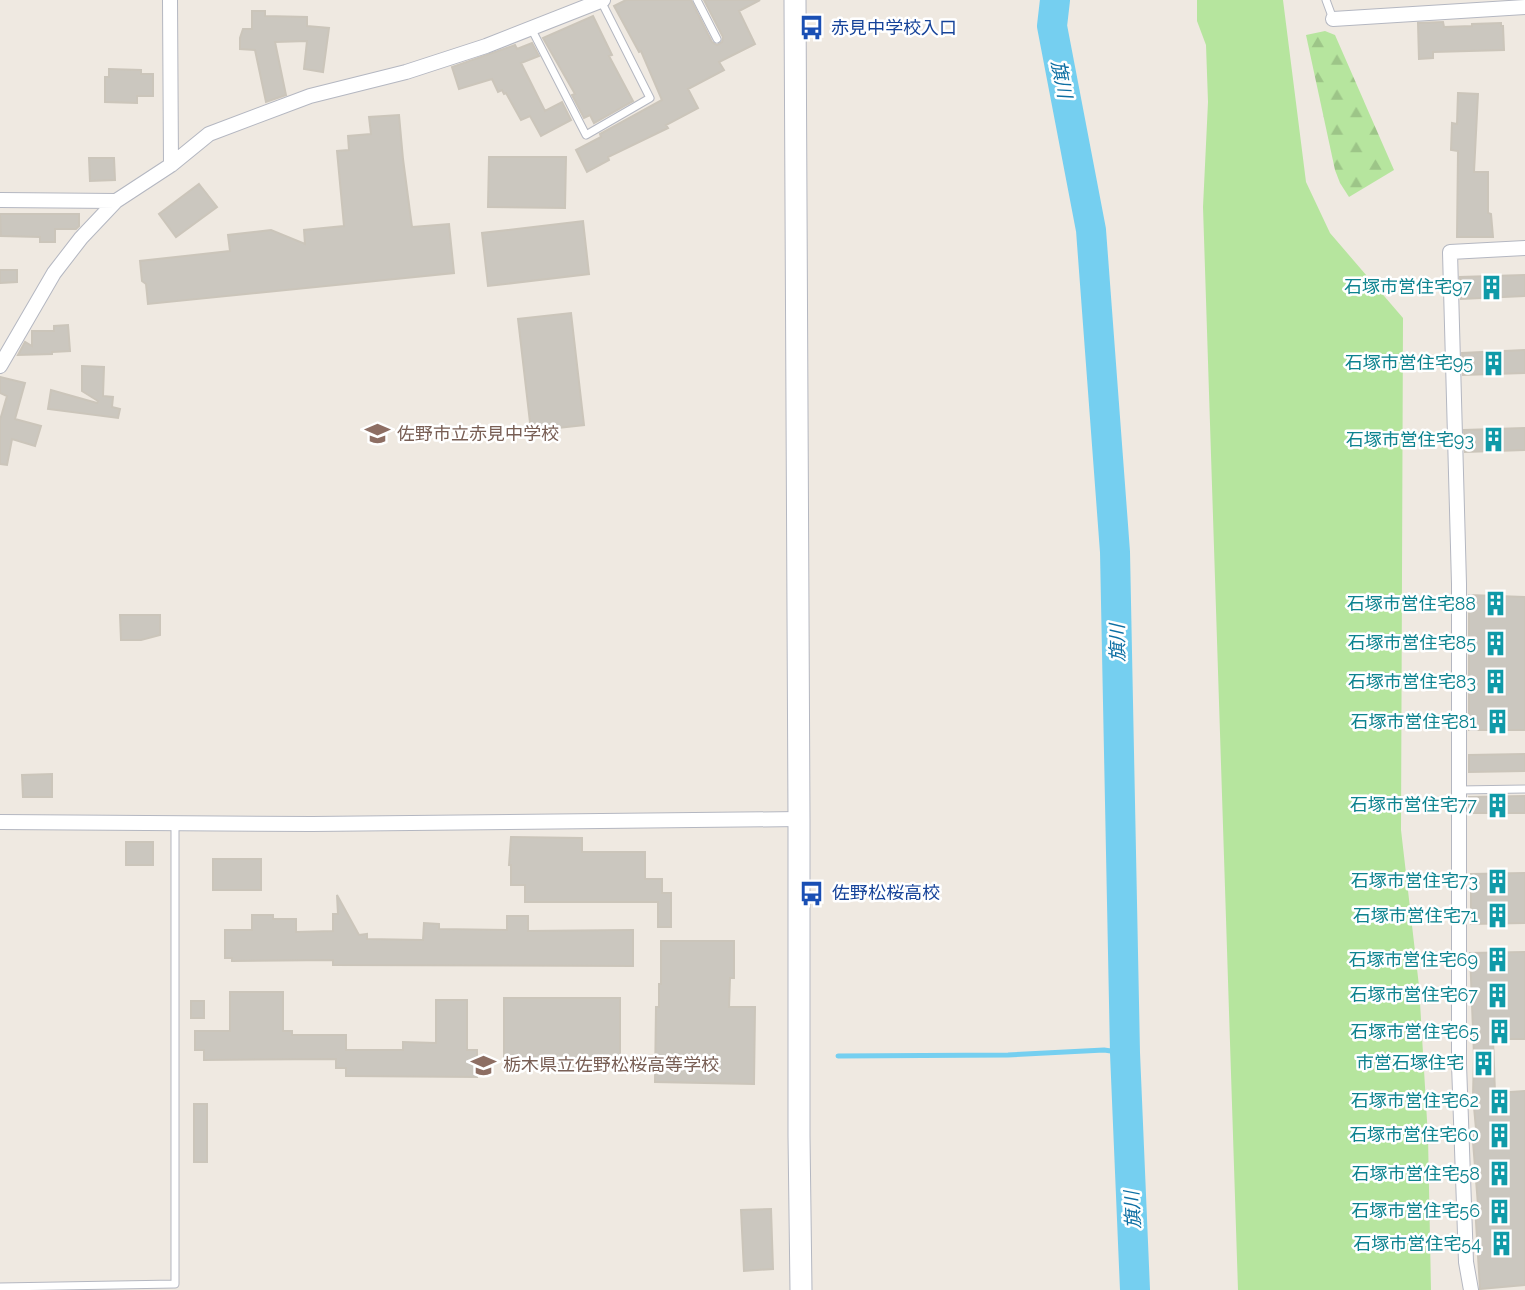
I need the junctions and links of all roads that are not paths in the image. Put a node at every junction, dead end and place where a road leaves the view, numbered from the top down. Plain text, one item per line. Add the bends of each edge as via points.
1 (170, 0) edge
2 (602, 0) edge
3 (697, 0) edge
4 (795, 0) edge
5 (1326, 0) edge
6 (1525, 7) edge
7 (1333, 19) joint
8 (531, 28) junction
9 (718, 39) dead end
10 (171, 164) junction
11 (0, 200) edge
12 (116, 201) junction
13 (1525, 248) edge
14 (0, 366) edge
15 (1525, 789) edge
16 (1458, 790) junction
17 (799, 819) junction
18 (0, 822) edge
19 (175, 824) junction
20 (0, 1287) edge
21 (801, 1290) edge
22 (1471, 1290) edge

1 - 10 street
2 - 8 street
2 - 8 lane via 650,98 586,135
3 - 9 lane
4 - 17 street
5 - 7 lane
6 - 7 street
8 - 10 street via 406,72 310,96 250,118 209,134
10 - 12 street
11 - 12 street
12 - 14 street via 54,273
13 - 16 street via 1450,252 1459,584
15 - 16 lane
16 - 22 street via 1459,1064 1466,1262
17 - 19 street
17 - 21 street
18 - 19 street
19 - 20 lane via 175,1284

